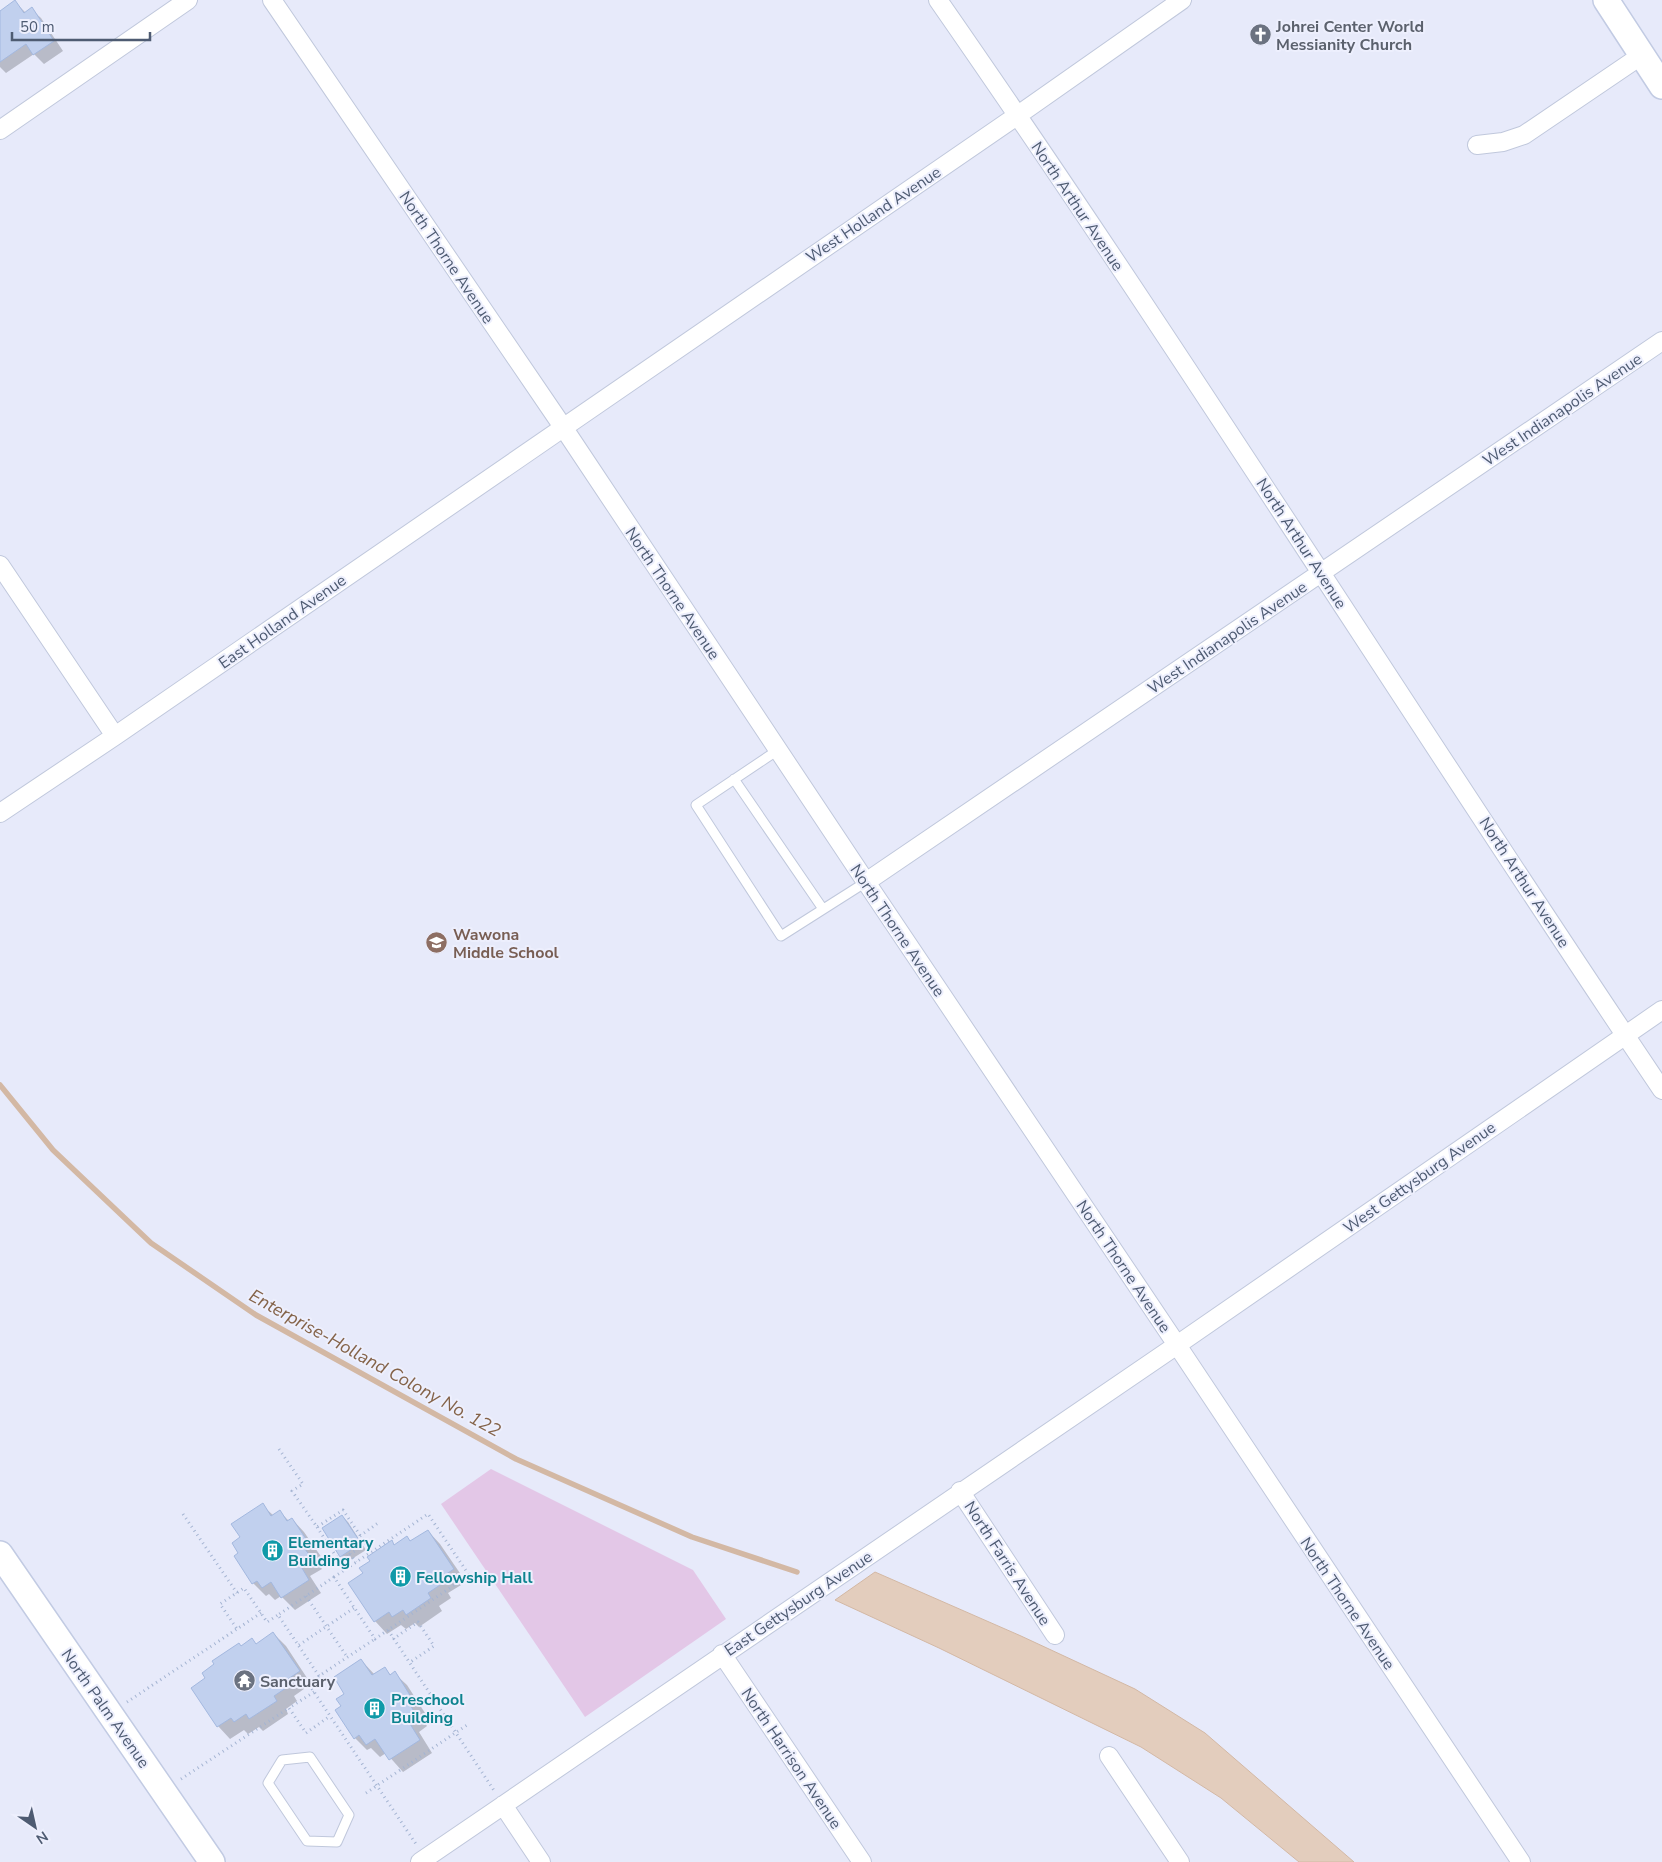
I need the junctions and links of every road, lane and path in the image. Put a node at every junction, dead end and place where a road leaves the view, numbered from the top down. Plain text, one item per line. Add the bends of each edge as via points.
1 (188, 0) edge
2 (272, 0) edge
3 (938, 0) edge
4 (1182, 0) edge
5 (1606, 0) edge
6 (1642, 55) junction
7 (1662, 86) edge
8 (1018, 115) junction
9 (0, 130) edge
10 (1477, 145) dead end
11 (1662, 341) edge
12 (563, 426) junction
13 (0, 565) edge
14 (1322, 572) junction
15 (115, 736) junction
16 (778, 750) junction
17 (734, 779) junction
18 (0, 813) edge
19 (866, 882) junction
20 (823, 909) junction
21 (1662, 1010) edge
22 (1625, 1035) junction
23 (1662, 1090) edge
24 (1177, 1345) junction
25 (279, 1449) dead end
26 (960, 1491) junction
27 (183, 1514) dead end
28 (378, 1524) dead end
29 (317, 1527) junction
30 (360, 1536) junction
31 (0, 1554) edge
32 (350, 1554) junction
33 (356, 1563) junction
34 (334, 1577) junction
35 (237, 1593) junction
36 (306, 1596) junction
37 (354, 1608) junction
38 (261, 1613) junction
39 (278, 1615) junction
40 (326, 1627) junction
41 (237, 1629) junction
42 (388, 1630) junction
43 (1055, 1635) dead end
44 (375, 1639) junction
45 (393, 1639) junction
46 (299, 1646) junction
47 (722, 1654) junction
48 (347, 1658) junction
49 (409, 1662) junction
50 (320, 1676) junction
51 (314, 1692) junction
52 (289, 1708) junction
53 (110, 1714) junction
54 (330, 1716) junction
55 (467, 1725) dead end
56 (456, 1732) junction
57 (1109, 1756) dead end
58 (377, 1786) junction
59 (163, 1791) junction
60 (366, 1793) dead end
61 (503, 1805) junction
62 (337, 1842) joint
63 (422, 1860) edge
64 (212, 1862) edge
65 (541, 1862) edge
66 (862, 1862) edge
67 (1180, 1862) edge
68 (1521, 1862) edge

1 - 9 street
2 - 12 street, North Thorne Avenue
3 - 8 street, North Arthur Avenue
4 - 8 street, West Holland Avenue
5 - 6 main road
6 - 7 main road
6 - 10 street via 1524,135
8 - 12 street, West Holland Avenue
8 - 14 street, North Arthur Avenue
11 - 14 street, West Indianapolis Avenue
12 - 15 street, East Holland Avenue
12 - 16 street, North Thorne Avenue
13 - 15 street
14 - 19 street, West Indianapolis Avenue
14 - 22 street, North Arthur Avenue
15 - 18 street, East Holland Avenue
16 - 17 lane
16 - 19 street, North Thorne Avenue
17 - 20 lane
17 - 20 lane via 696,805 781,936
19 - 20 lane
19 - 24 street, North Thorne Avenue
21 - 22 street, West Gettysburg Avenue
22 - 23 street, North Arthur Avenue
22 - 24 street, West Gettysburg Avenue
24 - 26 street, East Gettysburg Avenue
24 - 68 street, North Thorne Avenue
25 - 29 path via 303,1484 292,1491
26 - 43 street, North Farris Avenue
26 - 47 street, East Gettysburg Avenue
27 - 35 path
28 - 30 path
29 - 30 path via 343,1510
29 - 32 path via 340,1562
30 - 32 path via 366,1544
31 - 53 main road, North Palm Avenue
32 - 33 path
33 - 34 path
33 - 42 path via 428,1514 469,1575
34 - 36 path
34 - 37 path
35 - 38 path via 244,1588
35 - 41 path via 220,1604
36 - 39 path
36 - 40 path
37 - 40 path
37 - 44 path
38 - 39 path via 267,1622
38 - 41 path
39 - 46 path
40 - 46 path
40 - 48 path
41 - 53 path
42 - 44 path
42 - 45 path
44 - 48 path
45 - 49 path
45 - 49 path via 418,1622 434,1646
46 - 50 path
47 - 61 street, East Gettysburg Avenue
47 - 66 street, North Harrison Avenue
48 - 50 path
49 - 56 path
50 - 51 path via 308,1683
51 - 52 path
51 - 54 path
52 - 54 path via 306,1733
52 - 59 path
53 - 59 main road, North Palm Avenue
54 - 58 path
55 - 56 path
56 - 58 path
56 - 61 path
57 - 67 street
58 - 60 path
58 - 63 path
59 - 64 main road, North Palm Avenue
61 - 63 street, East Gettysburg Avenue
61 - 65 street
62 - 62 lane via 349,1815 310,1756 282,1760 268,1783 307,1841

